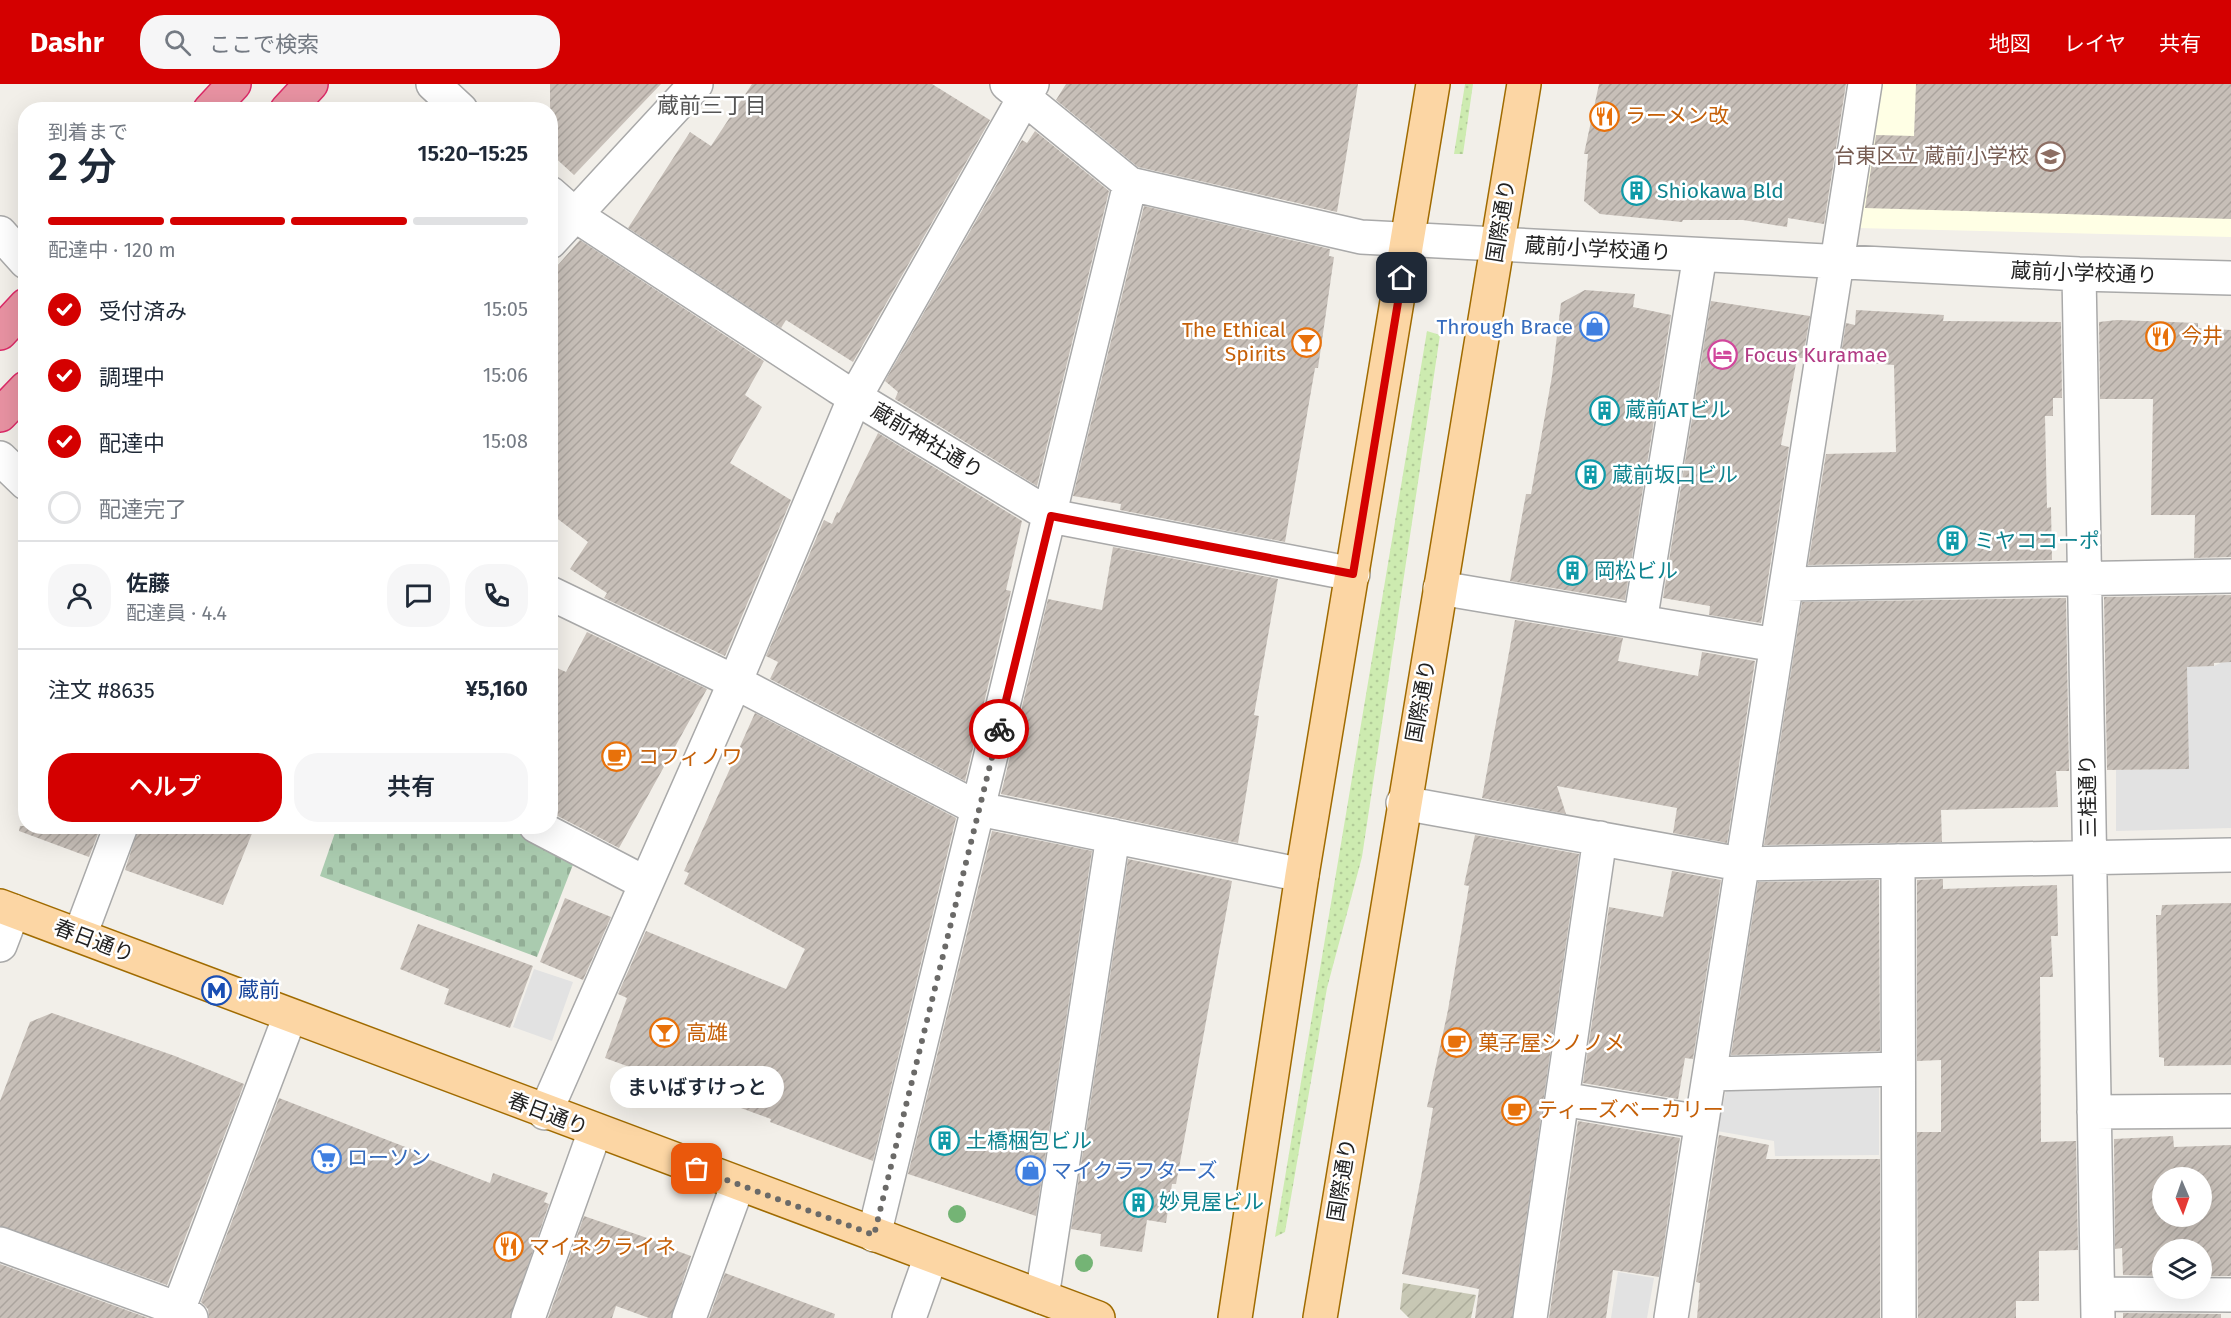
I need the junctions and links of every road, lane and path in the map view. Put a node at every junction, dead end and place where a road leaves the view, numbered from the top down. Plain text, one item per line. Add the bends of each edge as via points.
1 (234, 84) edge
2 (311, 84) edge
3 (433, 84) edge
4 (696, 84) edge
5 (1433, 84) edge
6 (1524, 84) edge
7 (1865, 84) edge
8 (1022, 88) edge
9 (217, 102) edge
10 (294, 102) edge
11 (452, 102) edge
12 (1130, 184) junction
13 (558, 200) edge
14 (575, 215) junction
15 (0, 233) edge
16 (558, 233) edge
17 (1409, 239) junction
18 (1498, 243) junction
19 (18, 253) edge
20 (1700, 255) junction
21 (1835, 261) junction
22 (2079, 274) junction
23 (2231, 278) edge
24 (18, 314) edge
25 (0, 333) edge
26 (18, 396) edge
27 (855, 398) junction
28 (0, 415) edge
29 (0, 458) edge
30 (18, 475) edge
31 (1051, 516) junction
32 (1353, 574) junction
33 (2231, 576) edge
34 (2084, 579) junction
35 (1787, 584) junction
36 (1440, 588) junction
37 (558, 597) edge
38 (1640, 622) junction
39 (1776, 645) junction
40 (735, 682) junction
41 (1403, 803) junction
42 (979, 809) junction
43 (118, 834) edge
44 (551, 834) edge
45 (1113, 837) junction
46 (1600, 838) junction
47 (2231, 855) edge
48 (2089, 858) junction
49 (1898, 861) junction
50 (1740, 864) junction
51 (1302, 875) junction
52 (645, 884) junction
53 (7, 909) edge
54 (80, 935) junction
55 (0, 945) edge
56 (290, 1016) junction
57 (1898, 1070) junction
58 (1710, 1074) junction
59 (1562, 1099) junction
60 (2231, 1111) edge
61 (2094, 1112) junction
62 (545, 1113) junction
63 (1701, 1122) junction
64 (595, 1131) junction
65 (738, 1184) junction
66 (874, 1235) junction
67 (0, 1244) edge
68 (931, 1256) junction
69 (2231, 1295) edge
70 (1041, 1297) junction
71 (2099, 1306) edge
72 (181, 1315) edge
73 (528, 1318) edge
74 (689, 1318) edge
75 (909, 1318) edge
76 (1098, 1318) edge
77 (1235, 1318) edge
78 (1320, 1318) edge
79 (1530, 1318) edge
80 (1671, 1318) edge
81 (1899, 1318) edge

1 - 9 highway
2 - 10 highway
3 - 11 street
4 - 14 street
5 - 17 main road
6 - 18 main road, 国際通り
7 - 21 street
8 - 12 street, 蔵前小学校通り
8 - 27 street
12 - 17 street, 蔵前小学校通り via 1361,237
12 - 31 street
13 - 14 street, 蔵前神社通り
14 - 16 street
14 - 27 street, 蔵前神社通り
15 - 19 street
17 - 18 street, 蔵前小学校通り
17 - 32 main road
18 - 20 street, 蔵前小学校通り
18 - 36 main road, 国際通り
20 - 21 street, 蔵前小学校通り
20 - 38 street
21 - 22 street, 蔵前小学校通り
21 - 35 street
22 - 23 street, 蔵前小学校通り
22 - 34 street, 三桂通り
24 - 25 highway
26 - 28 highway
27 - 31 street, 蔵前神社通り
27 - 40 street
29 - 30 street
31 - 32 street, 蔵前神社通り
31 - 42 street
32 - 51 main road
33 - 34 street
34 - 35 street
34 - 48 street, 三桂通り
35 - 39 street
36 - 38 street
36 - 41 main road, 国際通り
37 - 40 street
38 - 39 street
39 - 50 street
40 - 42 street
40 - 52 street
41 - 46 street
41 - 78 main road, 国際通り
42 - 45 street
42 - 66 street
43 - 54 street
44 - 52 street
45 - 51 street
45 - 70 street
46 - 50 street
46 - 59 street
47 - 48 street
48 - 49 street
48 - 61 street, 三桂通り
49 - 50 street
49 - 57 street
50 - 58 street
51 - 77 main road
52 - 62 street
53 - 54 main road, 春日通り
53 - 55 street
54 - 56 main road, 春日通り
56 - 62 main road, 春日通り
56 - 72 street
57 - 58 street
57 - 81 street
58 - 63 street
59 - 63 street
59 - 79 street
60 - 61 street
61 - 71 street, 三桂通り
62 - 64 main road, 春日通り
63 - 80 street
64 - 65 main road, 春日通り
64 - 73 street
65 - 66 main road, 春日通り
65 - 74 street
66 - 68 main road, 春日通り
67 - 72 street
68 - 70 main road, 春日通り
68 - 75 street
69 - 71 street
70 - 76 main road, 春日通り

